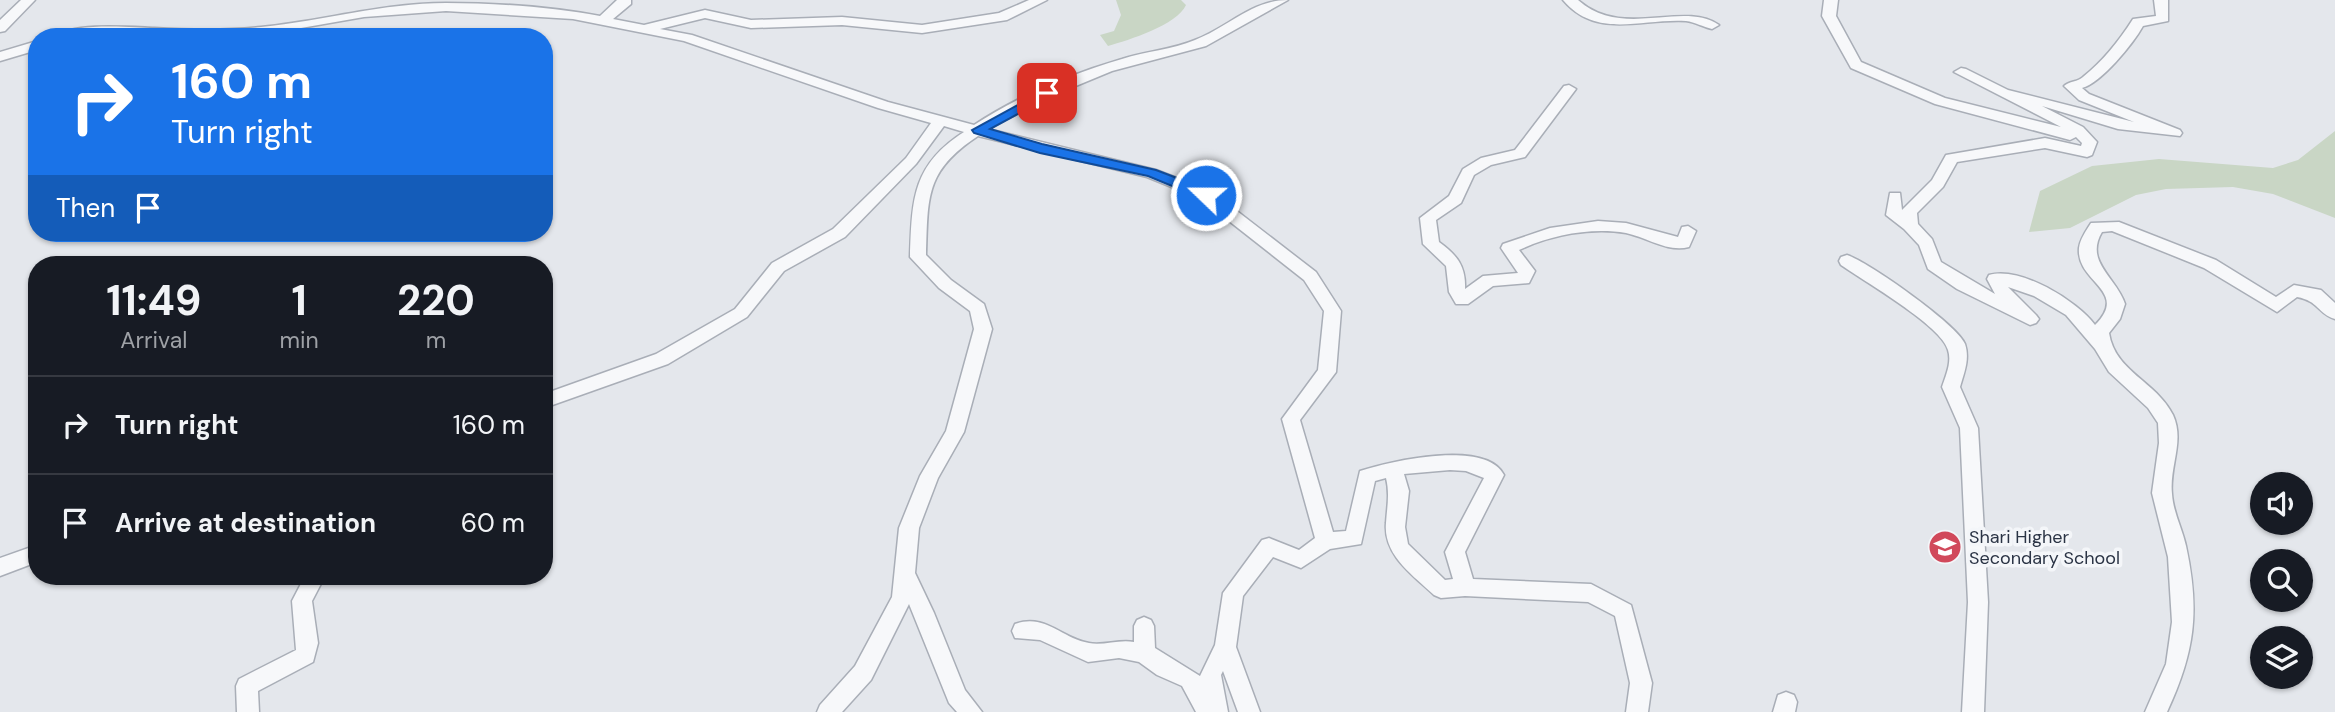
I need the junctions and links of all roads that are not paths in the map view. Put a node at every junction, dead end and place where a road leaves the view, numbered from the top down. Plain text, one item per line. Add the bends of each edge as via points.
1 (28, 0) edge
2 (624, 0) edge
3 (1040, 0) edge
4 (1281, 0) edge
5 (1570, 0) edge
6 (1831, 0) edge
7 (2161, 0) edge
8 (605, 19) junction
9 (1712, 24) dead end
10 (0, 28) edge
11 (278, 28) edge
12 (646, 28) junction
13 (28, 48) edge
14 (0, 57) edge
15 (1961, 72) dead end
16 (1569, 89) dead end
17 (2008, 94) junction
18 (941, 120) junction
19 (978, 130) junction
20 (2090, 142) junction
21 (1895, 197) dead end
22 (1910, 225) junction
23 (1688, 231) dead end
24 (1847, 261) dead end
25 (2335, 313) edge
26 (2100, 344) junction
27 (553, 398) edge
28 (1392, 468) junction
29 (1326, 541) junction
30 (28, 556) edge
31 (0, 567) edge
32 (904, 573) junction
33 (310, 585) edge
34 (1465, 587) junction
35 (1144, 626) dead end
36 (1022, 631) dead end
37 (1225, 647) junction
38 (1144, 653) junction
39 (248, 712) edge
40 (828, 712) edge
41 (971, 712) edge
42 (1208, 712) edge
43 (1217, 712) edge
44 (1249, 712) edge
45 (1637, 712) edge
46 (1973, 712) edge
47 (2156, 712) edge

1 - 10 street
2 - 8 street
3 - 12 street via 1002,17 922,29 842,21 751,24 705,14
4 - 19 street via 1202,43 1085,77
5 - 9 street via 1580,11 1615,23 1688,17
6 - 20 street via 1829,16 1856,65 1942,102
7 - 17 street via 2163,18 2138,22 2113,59 2087,82 2071,86 2084,97 2175,133 2118,124
8 - 11 street via 446,7 364,13
8 - 12 street
12 - 18 street
13 - 14 street
15 - 17 street
16 - 23 street via 1520,154 1486,162 1468,172 1455,200 1428,218 1431,244 1453,260 1458,271 1457,292 1462,300 1489,280 1522,279 1527,271 1509,248 1528,239 1609,225 1683,243
17 - 20 street via 2078,130
18 - 19 street
18 - 27 street via 911,161 839,233 778,267 741,313 662,359
19 - 29 street via 1152,173 1206,195 1310,276 1333,311 1326,372 1292,419
19 - 32 street via 928,174 919,208 918,257 978,308 983,329 955,432 929,476 909,528
20 - 22 street via 2087,152 2045,143 1951,158 1938,183 1909,212
21 - 22 street via 1894,215
22 - 26 street via 1926,243 1934,265 1963,285 2030,319 1998,289 1995,279 2035,289 2078,316
24 - 46 street via 1934,320 1956,344 1959,359 1951,387 1969,428 1978,602
25 - 26 street via 2315,294 2294,290 2277,306 2210,264 2113,226 2097,226 2088,237 2087,250 2117,306 2100,331
26 - 47 street via 2113,366 2163,414 2169,431 2162,494 2176,548 2180,648
28 - 29 street via 1367,476 1354,538
28 - 34 street via 1399,491 1395,527 1399,548 1441,589
28 - 34 street via 1441,461 1496,475 1455,552
29 - 37 street via 1301,560 1269,546 1233,593
30 - 31 street
32 - 40 street via 902,598 863,673
32 - 41 street via 957,696
33 - 39 street via 302,601 306,655 247,686
34 - 45 street via 1591,593 1624,611 1641,683
35 - 38 street
36 - 38 street via 1042,631 1088,653 1119,649
37 - 43 street via 1210,674
37 - 44 street
38 - 42 street via 1190,679

